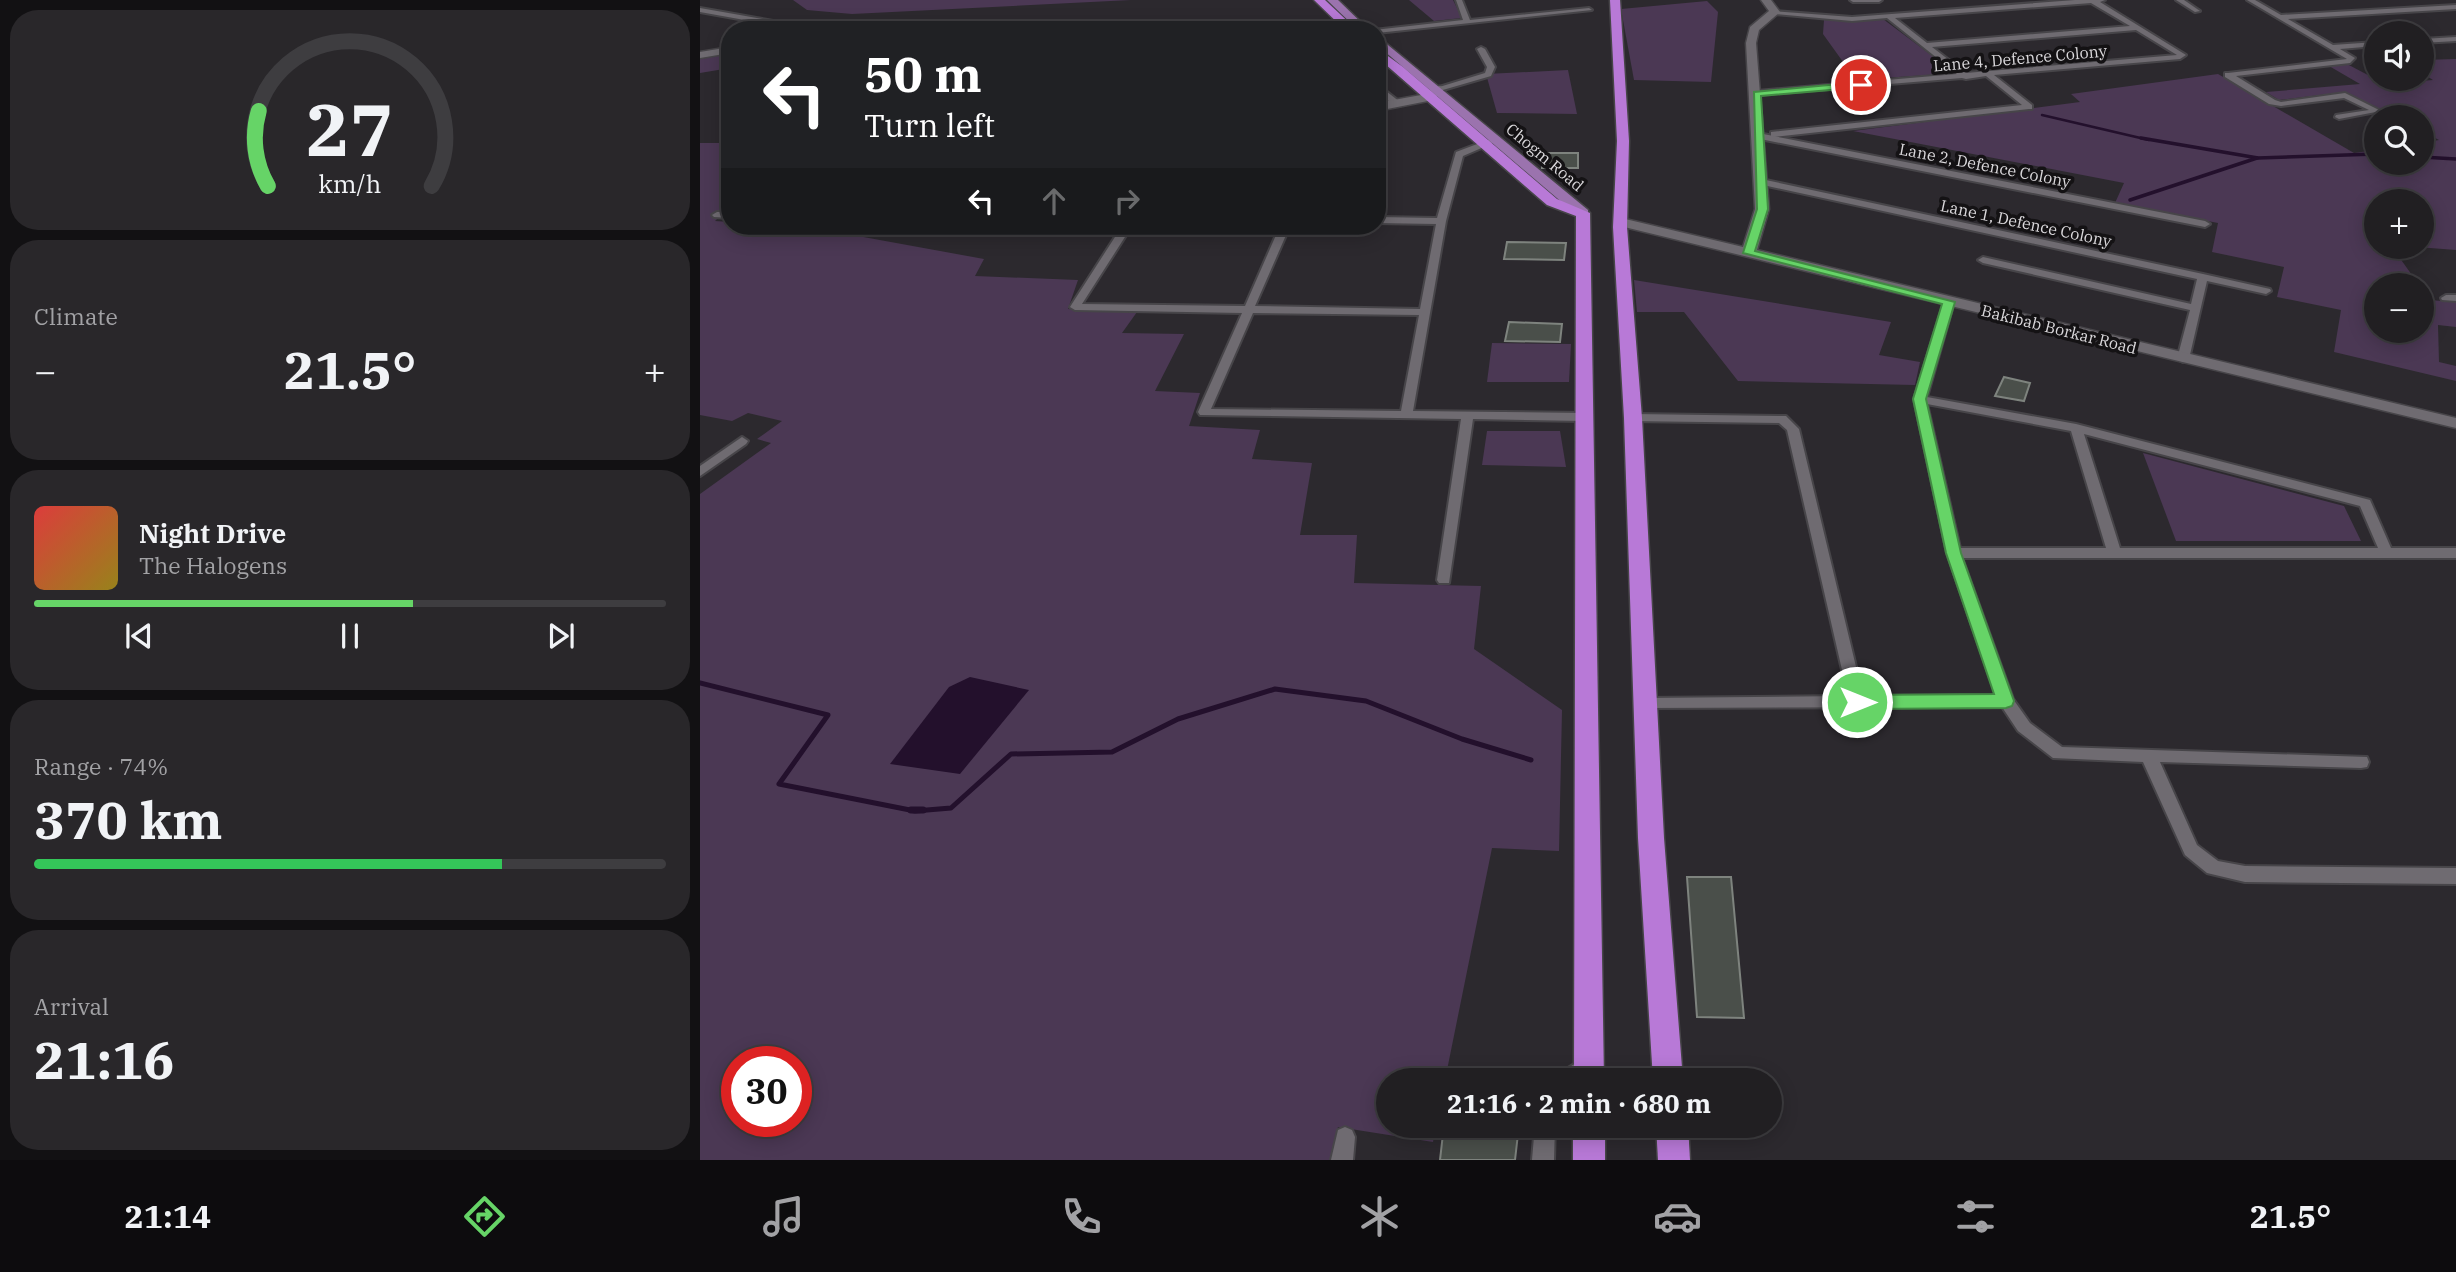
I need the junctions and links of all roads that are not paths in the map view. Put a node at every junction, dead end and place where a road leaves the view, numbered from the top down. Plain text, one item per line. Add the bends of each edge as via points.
1 (1319, 0) edge
2 (1332, 0) edge
3 (1459, 0) edge
4 (1615, 0) edge
5 (1766, 0) edge
6 (1853, 0) edge
7 (1880, 0) edge
8 (2105, 0) edge
9 (2179, 0) edge
10 (2250, 0) edge
11 (2093, 1) edge
12 (2456, 7) edge
13 (700, 9) edge
14 (1589, 9) dead end
15 (2197, 11) dead end
16 (1775, 12) junction
17 (1889, 17) junction
18 (2280, 17) junction
19 (765, 21) edge
20 (1342, 21) edge
21 (1354, 21) edge
22 (1467, 21) junction
23 (2137, 28) junction
24 (1386, 30) edge
25 (2456, 39) edge
26 (2434, 40) edge
27 (1926, 45) junction
28 (2364, 45) edge
29 (1386, 47) edge
30 (2332, 47) junction
31 (1481, 49) dead end
32 (721, 52) edge
33 (700, 55) edge
34 (1386, 57) edge
35 (1989, 75) junction
36 (1966, 77) junction
37 (1435, 92) junction
38 (1757, 93) junction
39 (1386, 94) edge
40 (1397, 104) junction
41 (1386, 106) edge
42 (2339, 117) dead end
43 (1758, 136) junction
44 (1497, 140) junction
45 (1483, 144) junction
46 (1761, 182) junction
47 (1583, 213) junction
48 (717, 215) dead end
49 (721, 215) edge
50 (1386, 220) edge
51 (1441, 221) junction
52 (1621, 222) junction
53 (2205, 224) dead end
54 (1121, 235) edge
55 (1281, 235) edge
56 (1749, 253) junction
57 (1983, 260) dead end
58 (2203, 277) junction
59 (2266, 291) dead end
60 (1949, 302) junction
61 (2195, 308) junction
62 (1249, 309) junction
63 (1424, 312) junction
64 (2183, 359) junction
65 (1920, 399) junction
66 (1406, 415) junction
67 (1468, 415) junction
68 (1584, 417) junction
69 (1633, 418) junction
70 (2456, 423) edge
71 (2076, 428) junction
72 (742, 441) dead end
73 (700, 471) edge
74 (2114, 552) junction
75 (2386, 552) junction
76 (1954, 553) junction
77 (2456, 553) edge
78 (1444, 580) dead end
79 (2006, 701) junction
80 (1857, 702) junction
81 (1645, 704) junction
82 (2149, 757) junction
83 (2361, 762) dead end
84 (2456, 876) edge
85 (1589, 1068) edge
86 (1667, 1068) edge
87 (1345, 1138) dead end
88 (1544, 1138) edge
89 (1589, 1138) edge
90 (1673, 1138) edge
91 (1342, 1160) edge
92 (1543, 1160) edge
93 (1589, 1160) edge
94 (1674, 1160) edge

1 - 20 highway
2 - 21 main road
3 - 22 street
4 - 52 highway via 1623,141
5 - 16 street
6 - 7 street
8 - 11 street
9 - 15 street
10 - 18 street
11 - 17 street
11 - 23 street, Lane 4, Defence Colony
12 - 18 street
13 - 19 street
14 - 22 street
16 - 17 street via 1839,19
16 - 38 street via 1754,29 1751,43
17 - 27 street
18 - 30 street
22 - 24 street
23 - 27 street
23 - 35 street, Lane 4, Defence Colony via 2182,55
25 - 26 street
27 - 36 street
28 - 30 street
29 - 37 main road, Chogm Road
30 - 42 street via 2350,61 2228,75 2272,102 2345,95 2377,111
31 - 37 street via 1491,67 1488,74
32 - 33 street
34 - 37 highway, Chogm Road
35 - 36 street, Lane 4, Defence Colony
35 - 43 street via 2029,107
36 - 38 street, Lane 4, Defence Colony
37 - 40 street
37 - 44 main road, Chogm Road
37 - 45 highway, Chogm Road
38 - 43 street
39 - 40 street
40 - 41 street
43 - 46 street
43 - 53 street, Lane 2, Defence Colony
44 - 45 street
44 - 47 main road, Chogm Road
45 - 47 highway, Chogm Road via 1552,202
45 - 51 street via 1459,153
46 - 56 street via 1762,209
46 - 58 street, Lane 1, Defence Colony
47 - 68 highway
48 - 49 street
50 - 51 street
51 - 63 street
52 - 56 street, Bakibab Borkar Road
52 - 69 highway
54 - 62 street via 1075,307
55 - 62 street
56 - 60 street, Bakibab Borkar Road
57 - 61 street
58 - 59 street, Lane 1, Defence Colony
58 - 61 street
60 - 64 street, Bakibab Borkar Road
60 - 65 street
61 - 64 street
62 - 63 street
62 - 66 street via 1204,412
63 - 66 street
64 - 70 street, Bakibab Borkar Road
65 - 71 street
65 - 76 street
66 - 67 street
67 - 68 street
67 - 78 street
68 - 85 highway
69 - 80 street via 1782,419 1793,429
69 - 81 highway
71 - 74 street
71 - 75 street via 2365,503
72 - 73 street
74 - 75 street
74 - 76 street
75 - 77 street
76 - 79 street
79 - 80 street
79 - 82 street via 2024,727 2059,752
80 - 81 street
81 - 86 highway
82 - 83 street
82 - 84 street via 2191,850 2213,868 2245,874
87 - 91 street
88 - 92 street
89 - 93 highway
90 - 94 highway

